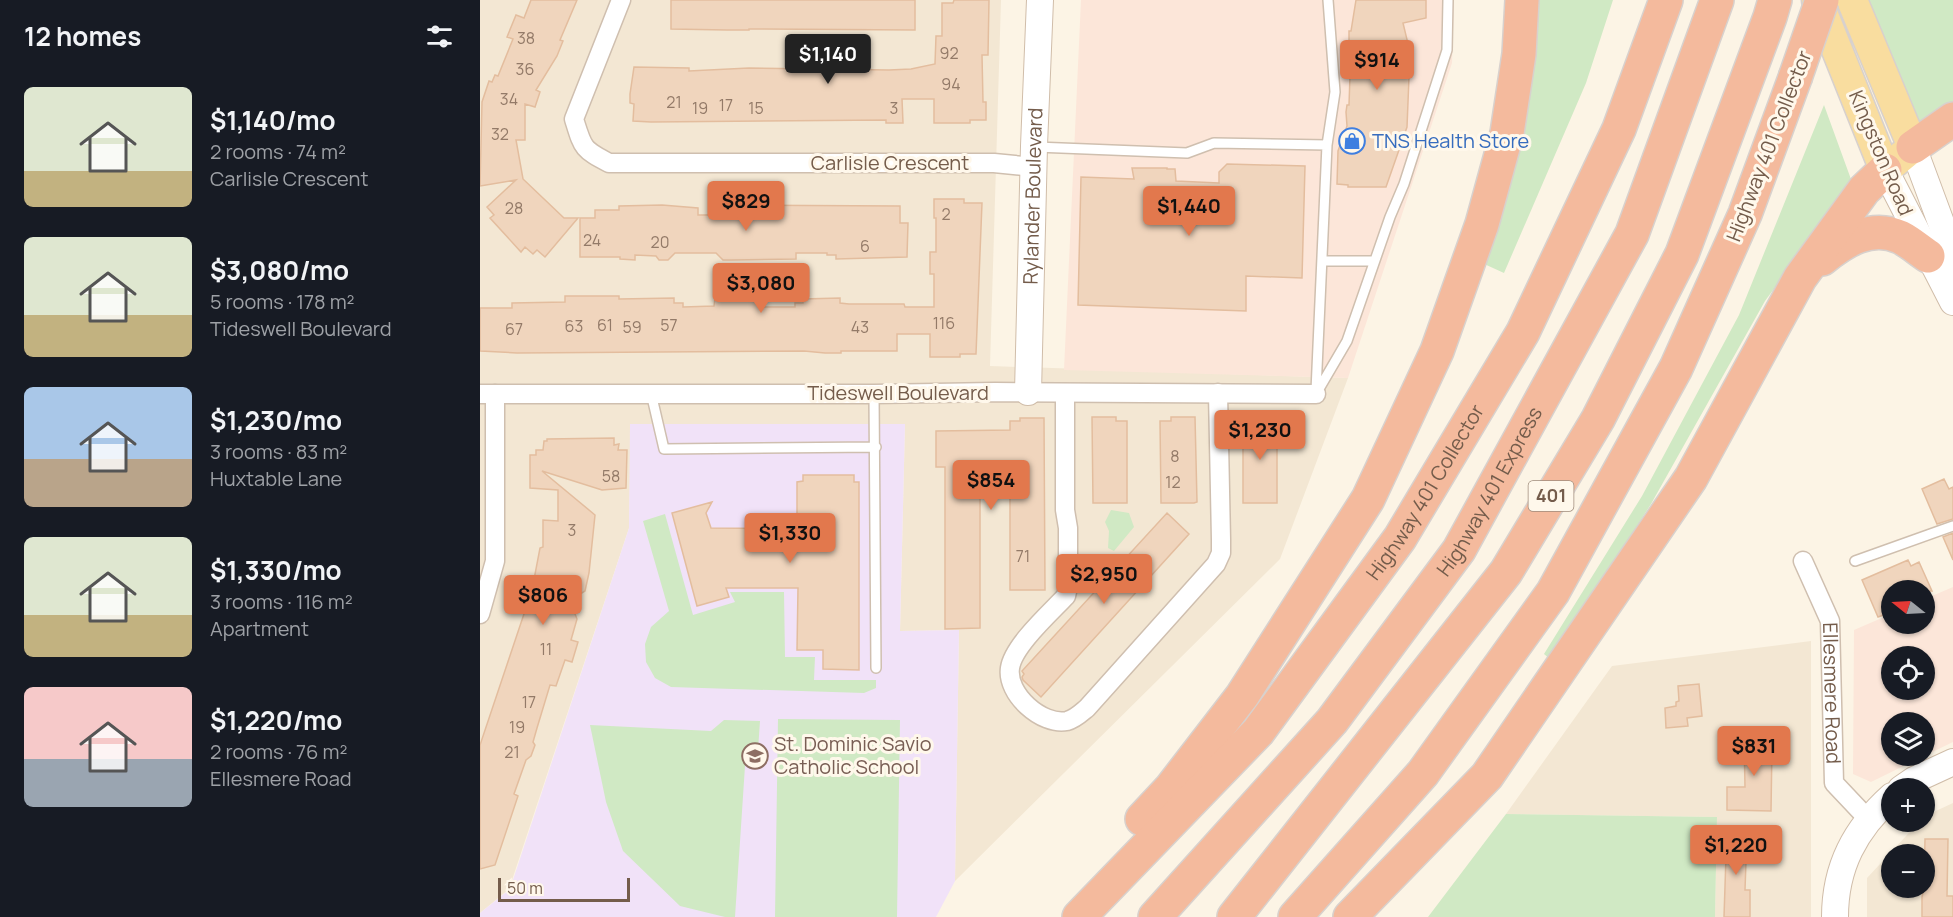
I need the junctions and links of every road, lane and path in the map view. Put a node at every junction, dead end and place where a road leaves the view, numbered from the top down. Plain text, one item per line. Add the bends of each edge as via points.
1 (621, 0) edge
2 (1040, 0) edge
3 (1328, 0) edge
4 (1448, 0) edge
5 (1522, 0) edge
6 (1652, 0) edge
7 (1666, 0) edge
8 (1717, 0) edge
9 (1817, 0) edge
10 (1822, 0) edge
11 (1852, 0) edge
12 (1773, 8) edge
13 (1953, 119) edge
14 (1619, 129) junction
15 (1327, 145) junction
16 (1913, 147) junction
17 (1034, 157) junction
18 (1885, 170) junction
19 (1941, 260) edge
20 (1322, 261) junction
21 (1374, 261) junction
22 (1800, 278) junction
23 (1953, 302) edge
24 (1028, 392) junction
25 (651, 393) junction
26 (1065, 393) junction
27 (1218, 393) junction
28 (487, 394) edge
29 (874, 394) junction
30 (1316, 394) junction
31 (876, 447) junction
32 (1953, 526) edge
33 (1803, 561) dead end
34 (1856, 561) dead end
35 (480, 614) edge
36 (876, 668) dead end
37 (1953, 762) edge
38 (1918, 778) edge
39 (1881, 807) edge
40 (1868, 819) junction
41 (1060, 917) edge
42 (1079, 917) edge
43 (1155, 917) edge
44 (1234, 917) edge
45 (1295, 917) edge
46 (1350, 917) edge
47 (1835, 917) edge

1 - 17 street, Carlisle Crescent via 574,119 588,152 609,163 994,164
2 - 17 main road, Rylander Boulevard
3 - 15 lane via 1335,92
4 - 21 lane via 1447,50 1404,184
5 - 41 highway via 1520,54 1507,133 1482,225 1437,351 1368,499 1242,696 1171,788 1080,886
6 - 14 highway
7 - 14 highway, Highway 401 Collector
8 - 43 highway, Highway 401 Express / 401 via 1632,234 1459,550 1332,721
9 - 18 main road, Kingston Road
10 - 45 highway, Highway 401 Collector / 401, bridge via 1745,214 1676,368 1553,592 1423,773
11 - 16 main road, Kingston Road
12 - 44 highway, 401 via 1682,255 1598,419 1506,572
13 - 16 highway
14 - 42 highway, Highway 401 Collector via 1523,332 1400,538 1258,732
15 - 17 lane via 1214,143 1187,153
15 - 20 lane
16 - 18 main road
16 - 19 main road, Kingston Road via 1943,228
17 - 24 main road, Rylander Boulevard
18 - 19 main road, Kingston Road
18 - 22 highway via 1863,190
19 - 22 highway via 1900,237 1865,233 1841,244
19 - 23 main road, Kingston Road
20 - 21 lane
20 - 30 lane
21 - 30 lane via 1347,341
22 - 46 highway via 1691,478 1487,776
24 - 26 street, Tideswell Boulevard
24 - 29 street, Tideswell Boulevard
25 - 28 street, Tideswell Boulevard
25 - 29 street, Tideswell Boulevard
25 - 31 lane via 664,449
26 - 27 street, Tideswell Boulevard
26 - 27 street via 1068,587 1066,596 1018,648 1009,670 1014,693 1026,705 1040,715 1067,721 1087,708 1216,564 1221,553
27 - 30 street, Tideswell Boulevard
28 - 35 street via 495,561
29 - 31 lane
31 - 36 lane
32 - 34 lane
33 - 40 street, Ellesmere Road via 1830,621 1834,783
37 - 38 main road
39 - 40 main road
40 - 47 main road via 1842,867

